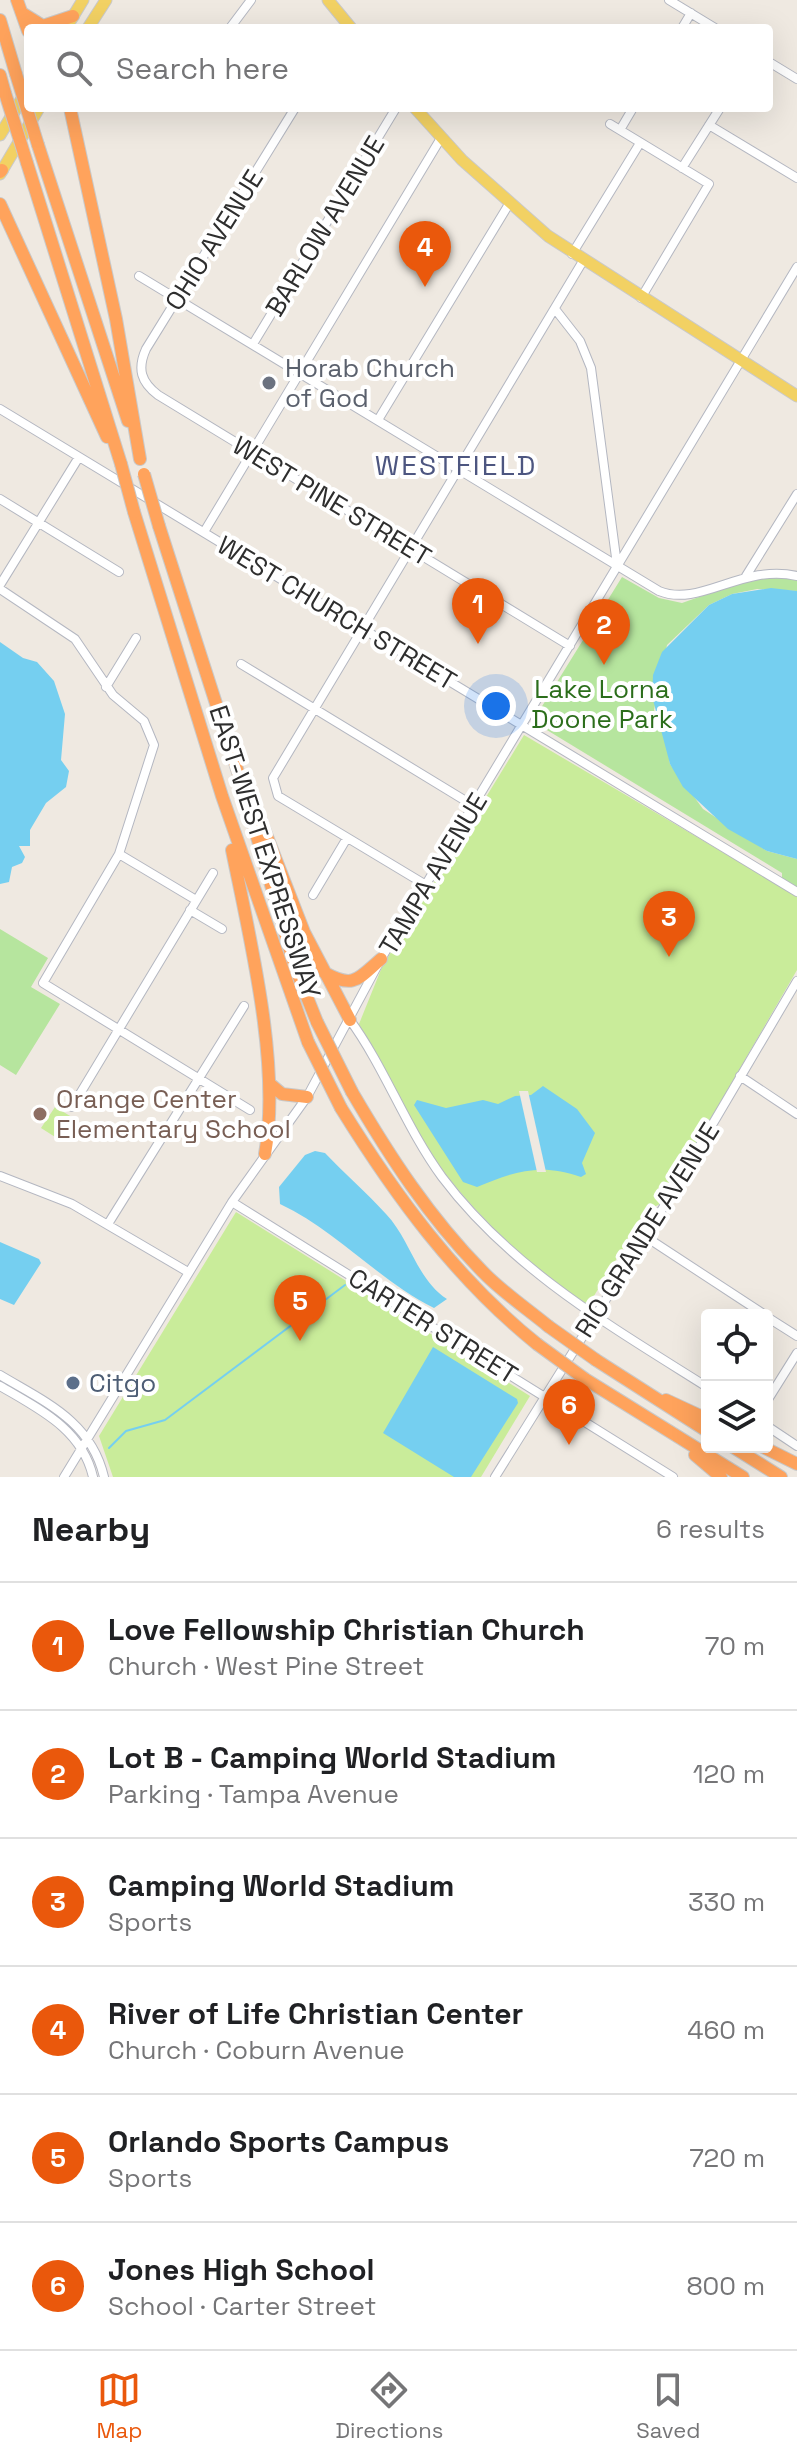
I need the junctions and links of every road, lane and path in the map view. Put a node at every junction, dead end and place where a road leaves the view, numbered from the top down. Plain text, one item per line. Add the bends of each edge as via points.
1 (83, 0) edge
2 (106, 0) edge
3 (251, 0) edge
4 (328, 0) edge
5 (669, 0) edge
6 (19, 6) edge
7 (691, 13) junction
8 (73, 16) junction
9 (0, 20) edge
10 (41, 24) edge
11 (49, 24) edge
12 (68, 24) edge
13 (91, 24) edge
14 (233, 24) edge
15 (346, 24) edge
16 (684, 24) edge
17 (709, 24) edge
18 (773, 64) edge
19 (0, 75) edge
20 (797, 79) edge
21 (24, 96) edge
22 (24, 100) edge
23 (28, 112) edge
24 (37, 112) edge
25 (70, 112) edge
26 (293, 112) edge
27 (394, 112) edge
28 (418, 112) edge
29 (631, 112) edge
30 (717, 112) edge
31 (610, 124) dead end
32 (709, 125) junction
33 (620, 130) junction
34 (0, 135) edge
35 (441, 138) junction
36 (640, 143) junction
37 (682, 168) junction
38 (1, 172) edge
39 (797, 178) edge
40 (0, 204) edge
41 (509, 204) junction
42 (0, 226) edge
43 (14, 236) junction
44 (578, 258) junction
45 (797, 267) edge
46 (139, 276) dead end
47 (641, 298) junction
48 (178, 299) junction
49 (555, 309) junction
50 (253, 344) junction
51 (742, 360) junction
52 (299, 371) junction
53 (141, 375) joint
54 (797, 396) edge
55 (0, 409) edge
56 (378, 420) junction
57 (251, 452) junction
58 (79, 457) junction
59 (140, 459) junction
60 (121, 464) junction
61 (457, 468) junction
62 (797, 494) edge
63 (0, 499) edge
64 (38, 523) junction
65 (204, 532) junction
66 (410, 548) junction
67 (617, 566) junction
68 (119, 572) dead end
69 (746, 576) junction
70 (797, 576) edge
71 (0, 587) edge
72 (360, 628) junction
73 (136, 638) dead end
74 (570, 646) junction
75 (241, 664) dead end
76 (106, 687) junction
77 (313, 707) junction
78 (521, 725) junction
79 (238, 772) junction
80 (222, 796) junction
81 (474, 806) junction
82 (347, 838) junction
83 (119, 854) junction
84 (213, 873) dead end
85 (426, 885) junction
86 (797, 892) edge
87 (313, 895) dead end
88 (196, 900) junction
89 (190, 910) junction
90 (222, 929) dead end
91 (381, 959) junction
92 (325, 973) junction
93 (797, 981) edge
94 (244, 1006) dead end
95 (350, 1020) junction
96 (119, 1028) junction
97 (740, 1076) junction
98 (199, 1079) junction
99 (270, 1084) junction
100 (307, 1097) junction
101 (72, 1107) dead end
102 (250, 1110) dead end
103 (797, 1114) edge
104 (265, 1154) junction
105 (0, 1176) edge
106 (232, 1202) junction
107 (108, 1224) junction
108 (643, 1235) junction
109 (188, 1272) junction
110 (755, 1309) edge
111 (594, 1314) junction
112 (773, 1321) edge
113 (797, 1336) edge
114 (797, 1353) edge
115 (0, 1375) edge
116 (701, 1383) edge
117 (0, 1386) edge
118 (773, 1391) edge
119 (648, 1394) junction
120 (544, 1395) junction
121 (701, 1416) edge
122 (701, 1427) edge
123 (662, 1428) junction
124 (773, 1430) edge
125 (89, 1438) junction
126 (797, 1446) edge
127 (83, 1448) junction
128 (773, 1452) edge
129 (743, 1453) edge
130 (797, 1464) edge
131 (64, 1477) edge
132 (93, 1477) edge
133 (104, 1477) edge
134 (495, 1477) edge
135 (673, 1477) edge
136 (721, 1477) edge
137 (743, 1477) edge
138 (781, 1477) edge

1 - 8 main road
2 - 13 main road
3 - 14 street
4 - 15 main road
5 - 7 street
6 - 10 highway
7 - 16 street
7 - 17 street
8 - 11 highway
8 - 12 main road
9 - 22 highway, EAST-WEST EXPRESSWAY, bridge
18 - 20 street
19 - 60 highway, EAST-WEST EXPRESSWAY, bridge
21 - 34 main road
23 - 59 highway, EAST-WEST EXPRESSWAY, bridge
24 - 38 main road
25 - 59 highway
26 - 48 street, OHIO AVENUE
27 - 50 street, BARLOW AVENUE
28 - 35 main road
29 - 33 street
30 - 32 street
31 - 33 street
32 - 37 street
32 - 39 street
33 - 36 street
35 - 41 main road
35 - 52 street
36 - 37 street
36 - 44 street
37 - 47 street via 709,184
40 - 43 highway
41 - 44 main road
41 - 56 street
42 - 43 highway
43 - 60 highway
44 - 47 main road
44 - 49 street
45 - 51 street, TAMPA AVENUE
46 - 48 street
47 - 51 main road
48 - 50 street
48 - 53 street, OHIO AVENUE via 146,349
49 - 61 street
49 - 67 street via 580,341 591,368
50 - 52 street
51 - 54 main road
51 - 67 street, TAMPA AVENUE
52 - 56 street
52 - 57 street
53 - 57 street, WEST PINE STREET via 158,395
55 - 58 street, WEST CHURCH STREET
56 - 61 street
57 - 65 street
57 - 66 street, WEST PINE STREET
58 - 64 street
58 - 65 street, WEST CHURCH STREET
59 - 79 highway, EAST-WEST EXPRESSWAY, bridge
60 - 80 highway, EAST-WEST EXPRESSWAY, bridge
61 - 66 street
61 - 67 street
62 - 69 street
63 - 64 street
64 - 68 street
64 - 71 street
65 - 72 street, WEST CHURCH STREET
66 - 72 street
66 - 74 street, WEST PINE STREET
67 - 69 street via 677,596
67 - 74 street, TAMPA AVENUE
69 - 70 street
71 - 76 street via 75,639
72 - 77 street
72 - 78 street, WEST CHURCH STREET
73 - 76 street
74 - 78 street, TAMPA AVENUE
75 - 77 street
76 - 83 street via 144,721 153,737 153,752
77 - 81 street
77 - 82 street via 275,770 274,790
78 - 81 street, TAMPA AVENUE
78 - 86 street, WEST CHURCH STREET
79 - 92 highway
79 - 119 highway, EAST-WEST EXPRESSWAY, bridge via 295,967 352,1092 395,1166 484,1273 548,1326
80 - 99 highway via 248,927
80 - 123 highway, EAST-WEST EXPRESSWAY, bridge via 308,1042 341,1108 417,1221 511,1323
81 - 85 street, TAMPA AVENUE
82 - 85 street
82 - 87 street
83 - 88 street
83 - 96 street via 43,983
84 - 88 street
85 - 91 street, TAMPA AVENUE
88 - 89 street
89 - 90 street
89 - 96 street
91 - 92 highway via 353,982 342,983
91 - 95 street, TAMPA AVENUE
92 - 95 highway
93 - 97 street, RIO GRANDE AVENUE
94 - 98 street
95 - 100 street, TAMPA AVENUE
95 - 111 street via 444,1179 499,1241
96 - 98 street
96 - 101 street
97 - 103 street
97 - 108 street, RIO GRANDE AVENUE
98 - 102 street
98 - 107 street
99 - 100 highway via 282,1094
99 - 104 highway
100 - 104 street, TAMPA AVENUE
104 - 106 street, TAMPA AVENUE
105 - 107 street
106 - 109 street, TAMPA AVENUE
106 - 120 street, CARTER STREET
107 - 109 street
108 - 110 street
108 - 111 street, RIO GRANDE AVENUE
109 - 125 street, TAMPA AVENUE
111 - 116 street
111 - 120 street, RIO GRANDE AVENUE
112 - 113 street
114 - 118 street
115 - 125 street via 73,1420
117 - 127 street via 67,1430
119 - 121 highway
119 - 122 highway, EAST-WEST EXPRESSWAY
120 - 134 street, RIO GRANDE AVENUE
120 - 135 street, CARTER STREET
123 - 136 highway
123 - 137 highway, EAST-WEST EXPRESSWAY
124 - 126 street
125 - 127 street, TAMPA AVENUE
125 - 133 street
127 - 131 street, TAMPA AVENUE
127 - 132 street
128 - 130 highway
129 - 138 highway

